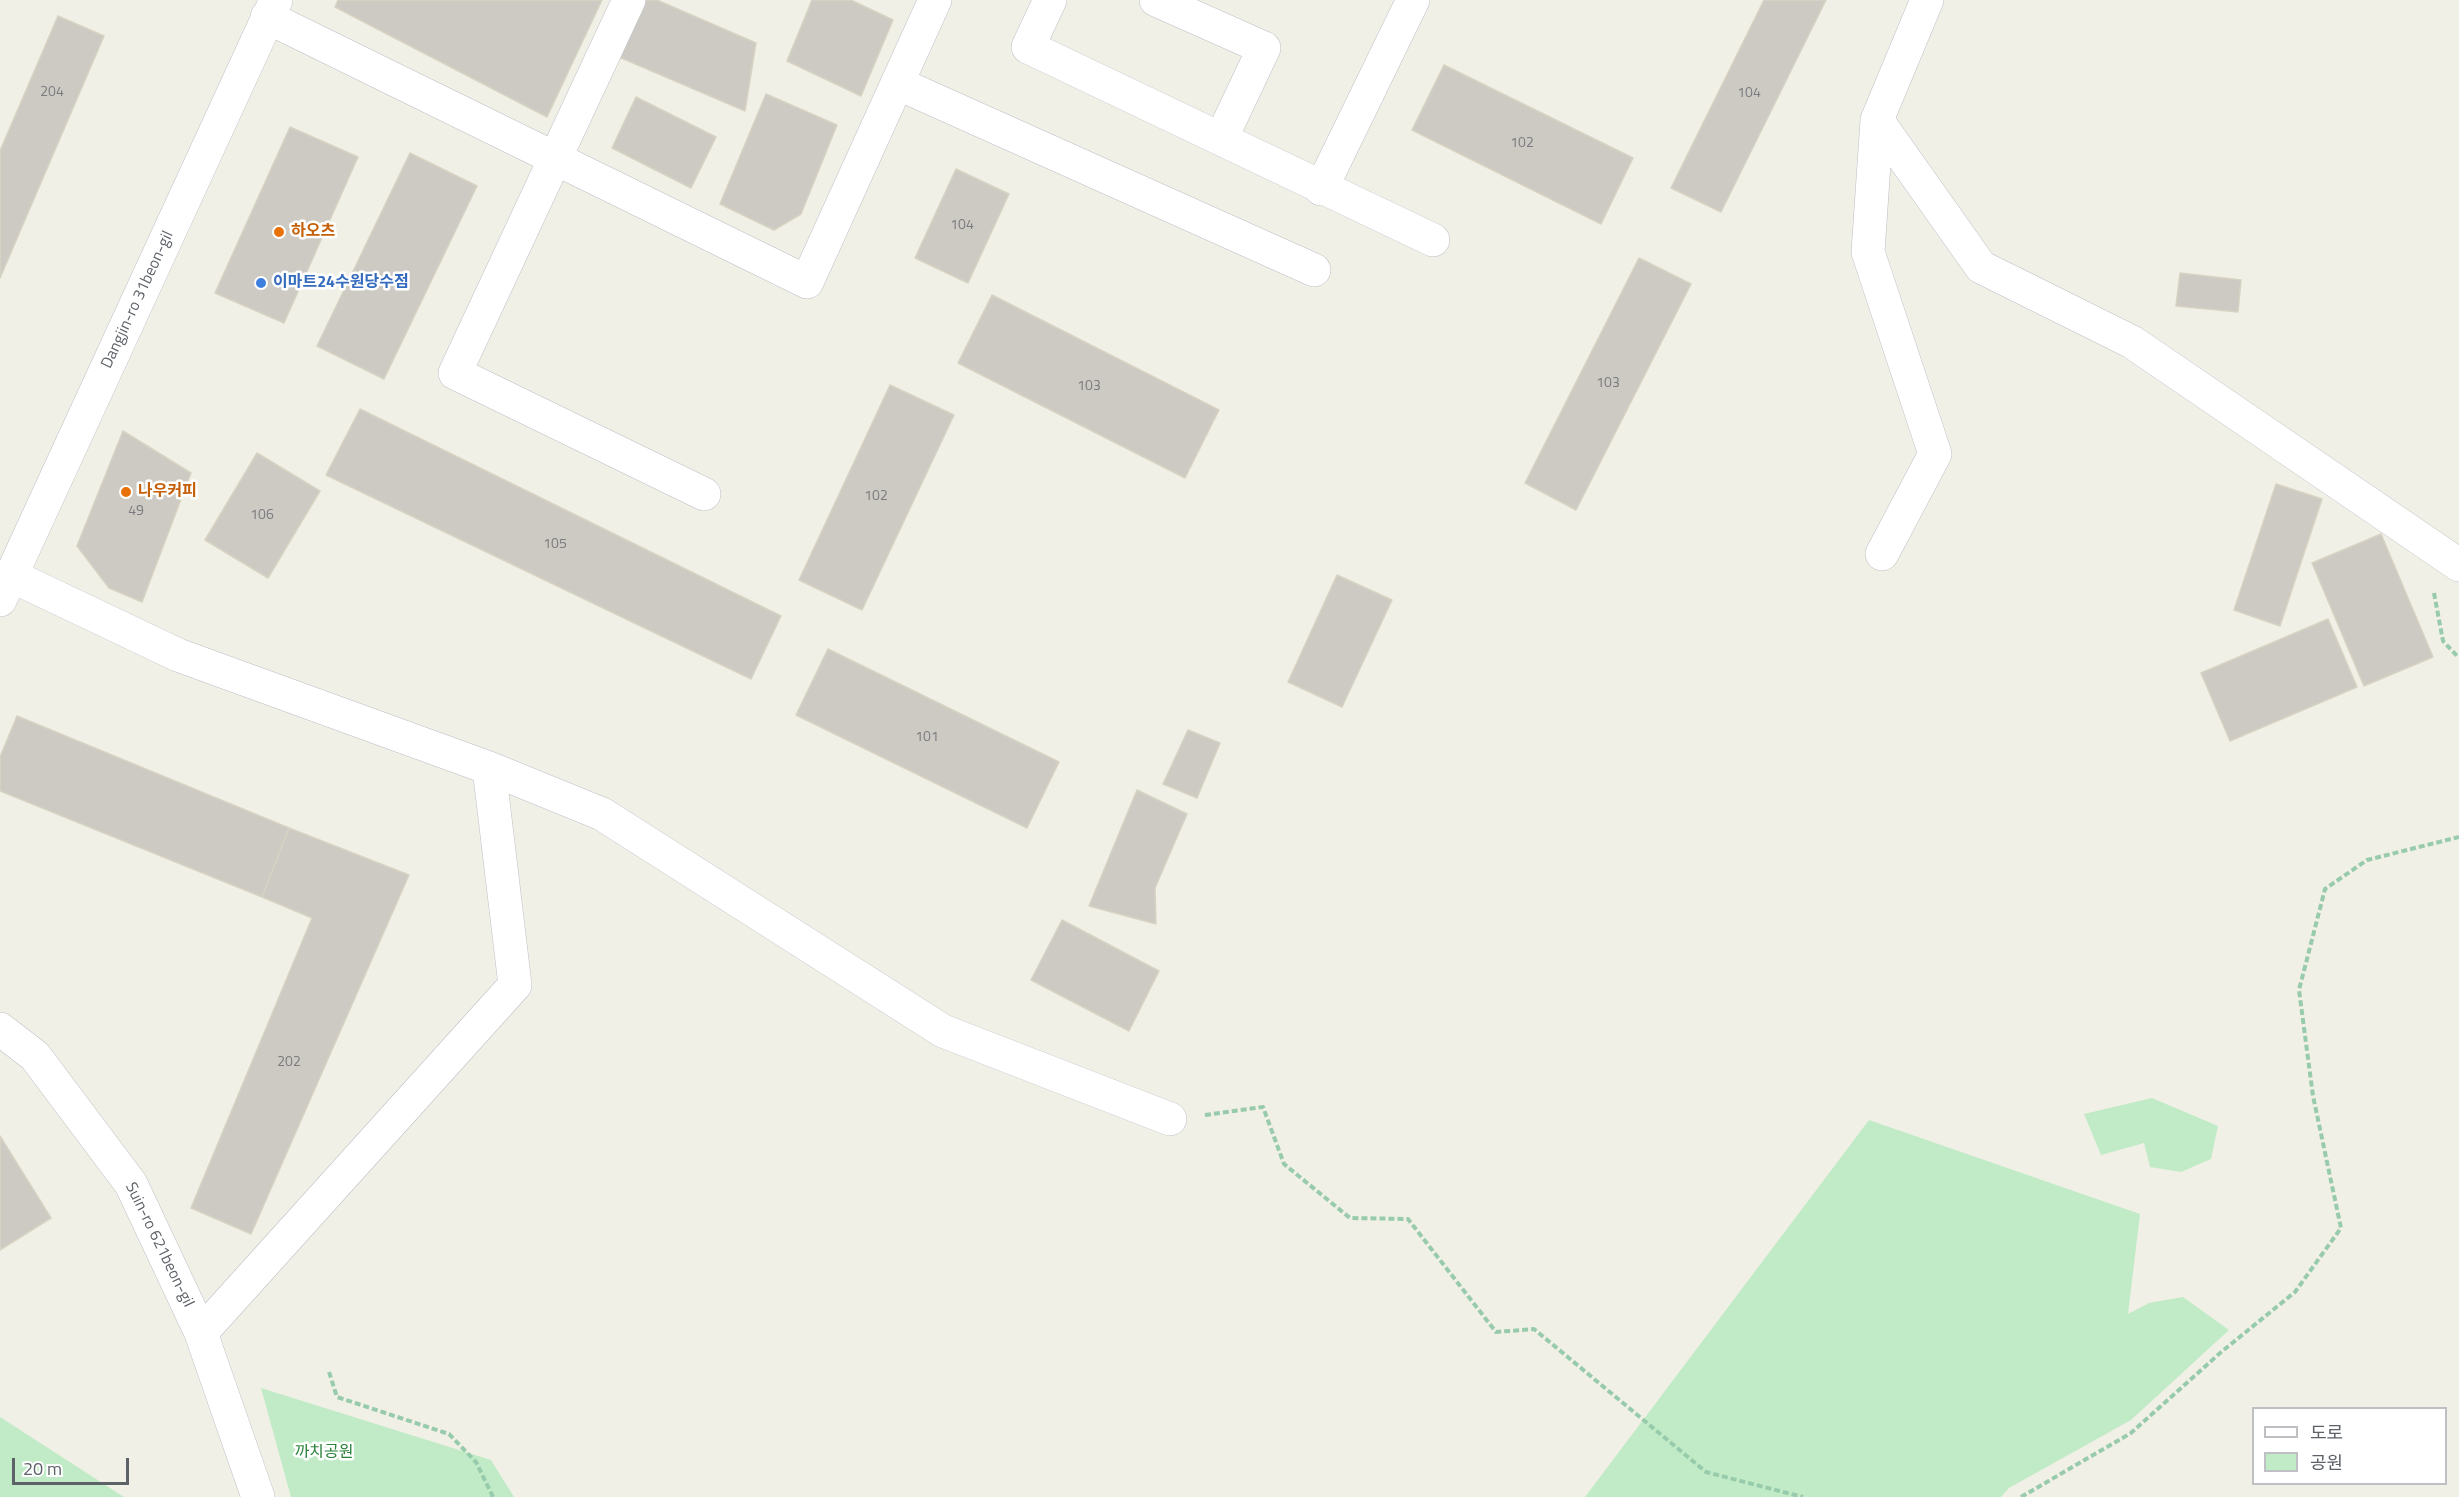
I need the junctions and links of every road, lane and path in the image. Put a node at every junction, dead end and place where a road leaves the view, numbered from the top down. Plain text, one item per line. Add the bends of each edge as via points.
1 (630, 0) edge
2 (935, 0) edge
3 (1050, 0) edge
4 (1156, 0) edge
5 (1413, 0) edge
6 (1927, 0) edge
7 (272, 9) edge
8 (897, 82) junction
9 (1876, 120) junction
10 (1221, 139) junction
11 (557, 159) junction
12 (1321, 189) junction
13 (1433, 240) dead end
14 (1314, 270) dead end
15 (704, 494) dead end
16 (2425, 542) junction
17 (1882, 554) dead end
18 (2459, 565) edge
19 (6, 588) edge
20 (2459, 658) edge
21 (489, 768) junction
22 (2459, 837) edge
23 (0, 1029) edge
24 (1170, 1119) joint
25 (201, 1333) junction
26 (329, 1372) dead end
27 (258, 1497) edge
28 (493, 1497) edge
29 (1803, 1497) edge
30 (2021, 1497) edge

1 - 11 street
2 - 8 street
3 - 10 street via 1028,47
4 - 10 street via 1264,48
5 - 12 street
6 - 9 street
7 - 11 street
7 - 19 street, Dangjin-ro 31beon-gil
8 - 11 street via 807,282
8 - 14 street
9 - 16 street via 1981,267 2132,342
9 - 17 street via 1868,252 1935,453
10 - 12 street
11 - 15 street via 455,373
12 - 13 street
16 - 18 street
16 - 20 path via 2443,641
19 - 21 street
21 - 24 street via 602,814 943,1032
21 - 25 street via 515,985
22 - 30 path via 2367,860 2325,889 2299,990 2313,1096 2341,1228 2295,1292 2130,1432
23 - 25 street, Suin-ro 621beon-gil via 35,1056 131,1184
24 - 29 path via 1263,1107 1284,1164 1350,1218 1408,1219 1496,1332 1534,1329 1706,1472
25 - 27 street, Suin-ro 621beon-gil
26 - 28 path via 337,1397 449,1434 476,1462

